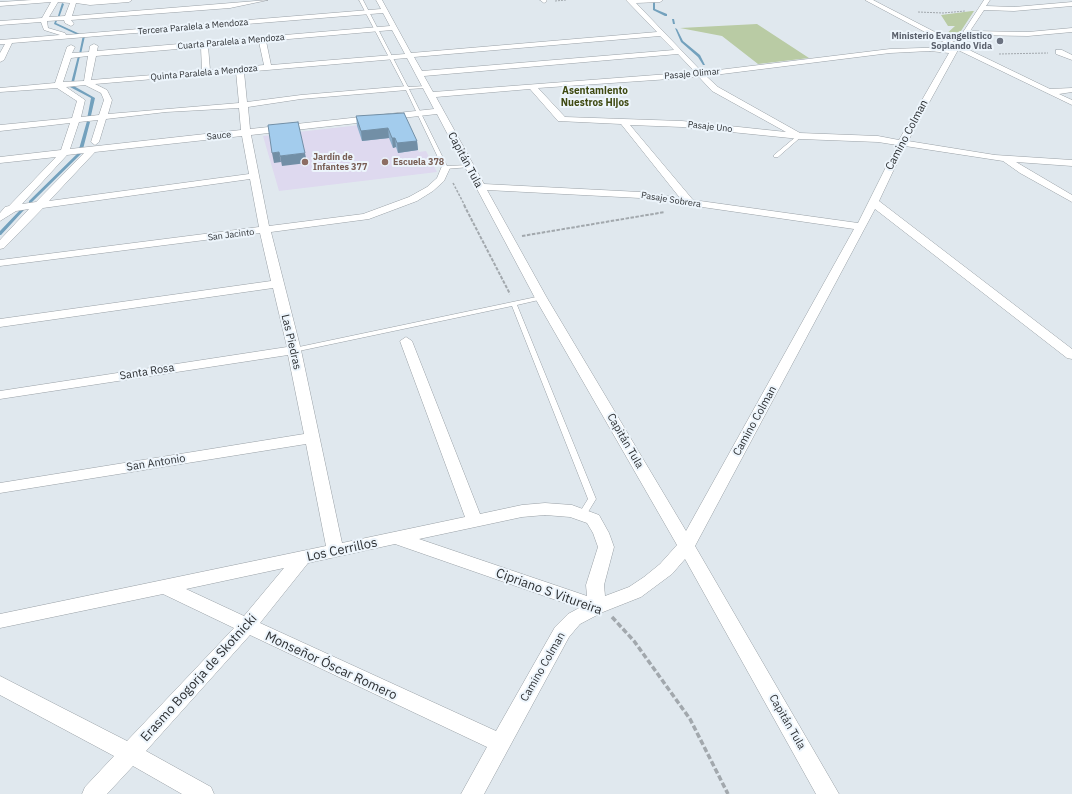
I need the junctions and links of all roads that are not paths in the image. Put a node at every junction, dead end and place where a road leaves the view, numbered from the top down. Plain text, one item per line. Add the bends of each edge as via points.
1 (129, 0) edge
2 (209, 0) edge
3 (265, 0) edge
4 (660, 0) edge
5 (868, 0) edge
6 (987, 0) edge
7 (55, 1) edge
8 (630, 1) edge
9 (74, 2) junction
10 (0, 4) edge
11 (373, 4) edge
12 (1072, 4) edge
13 (982, 8) junction
14 (366, 12) junction
15 (208, 17) junction
16 (68, 18) junction
17 (44, 20) junction
18 (0, 23) edge
19 (394, 28) junction
20 (375, 30) junction
21 (1072, 30) edge
22 (232, 33) junction
23 (965, 33) junction
24 (97, 34) junction
25 (663, 34) junction
26 (74, 36) junction
27 (262, 39) junction
28 (10, 41) junction
29 (0, 42) edge
30 (204, 44) junction
31 (955, 49) junction
32 (681, 52) junction
33 (1059, 52) road end
34 (92, 54) junction
35 (409, 55) junction
36 (68, 56) junction
37 (389, 57) junction
38 (1072, 58) edge
39 (0, 60) edge
40 (268, 68) junction
41 (240, 70) junction
42 (206, 73) junction
43 (702, 74) junction
44 (87, 83) junction
45 (58, 85) junction
46 (425, 85) junction
47 (532, 86) junction
48 (407, 88) junction
49 (0, 90) edge
50 (1072, 90) edge
51 (1049, 92) junction
52 (1072, 103) edge
53 (242, 105) junction
54 (438, 111) junction
55 (419, 113) junction
56 (100, 119) junction
57 (74, 121) junction
58 (622, 122) junction
59 (0, 128) edge
60 (246, 133) junction
61 (800, 136) junction
62 (902, 143) junction
63 (94, 145) junction
64 (65, 152) junction
65 (776, 156) dead end
66 (1007, 159) junction
67 (0, 160) edge
68 (1072, 163) edge
69 (468, 166) junction
70 (445, 168) junction
71 (254, 176) junction
72 (479, 187) junction
73 (1072, 199) edge
74 (873, 202) junction
75 (690, 203) junction
76 (40, 205) junction
77 (12, 209) junction
78 (0, 210) edge
79 (0, 218) edge
80 (861, 227) junction
81 (265, 231) junction
82 (0, 246) edge
83 (0, 263) edge
84 (277, 284) junction
85 (541, 298) junction
86 (514, 304) junction
87 (0, 323) edge
88 (406, 341) dead end
89 (294, 350) junction
90 (1072, 354) edge
91 (0, 395) edge
92 (312, 438) junction
93 (0, 488) edge
94 (582, 515) junction
95 (475, 521) junction
96 (397, 538) junction
97 (686, 546) junction
98 (335, 551) junction
99 (302, 558) junction
100 (164, 587) junction
101 (597, 607) junction
102 (0, 621) edge
103 (247, 626) junction
104 (0, 685) edge
105 (498, 743) junction
106 (131, 754) junction
107 (93, 794) edge
108 (203, 794) edge
109 (472, 794) edge
110 (828, 794) edge

1 - 9 street
2 - 15 street
3 - 15 street
4 - 8 street
5 - 31 street
6 - 13 street, Camino Colman
7 - 9 street
7 - 10 street
7 - 17 street
8 - 25 street
9 - 16 street
11 - 14 street, Tercera Paralela a Mendoza
11 - 14 lane
11 - 19 street, Capitán Tula
12 - 13 street via 1014,9
13 - 23 street, Camino Colman
14 - 20 lane
14 - 22 street, Tercera Paralela a Mendoza
15 - 16 street
15 - 22 street, Tercera Paralela a Mendoza
15 - 24 street, Tercera Paralela a Mendoza
16 - 17 street
16 - 24 street via 67,22
17 - 18 street
17 - 26 street via 46,29
19 - 20 street, Cuarta Paralela a Mendoza
19 - 35 street, Capitán Tula
20 - 27 street, Cuarta Paralela a Mendoza
20 - 37 lane
21 - 23 street via 1028,34
22 - 27 street, Cuarta Paralela a Mendoza
22 - 30 street, Cuarta Paralela a Mendoza
23 - 31 street, Camino Colman
24 - 26 street, Tercera Paralela a Mendoza
24 - 34 street
25 - 32 street
25 - 35 street, Quinta Paralela a Mendoza
26 - 28 street, Tercera Paralela a Mendoza
26 - 36 street
27 - 40 street
28 - 29 street, Tercera Paralela a Mendoza
28 - 39 street
30 - 34 street, Cuarta Paralela a Mendoza
30 - 42 street
31 - 43 street, Pasaje Olimar via 890,51
31 - 51 street via 973,55
31 - 62 street, Camino Colman
32 - 43 street
32 - 46 street
33 - 38 street
34 - 36 street, Cuarta Paralela a Mendoza
34 - 44 street
35 - 37 street, Quinta Paralela a Mendoza
35 - 46 street, Capitán Tula
36 - 45 street
37 - 40 street, Quinta Paralela a Mendoza
37 - 48 lane
40 - 41 street, Quinta Paralela a Mendoza
41 - 42 street, Quinta Paralela a Mendoza
41 - 53 street, Las Piedras
42 - 44 street, Quinta Paralela a Mendoza
43 - 47 street, Pasaje Olimar
43 - 61 street via 715,88
44 - 45 street, Quinta Paralela a Mendoza
44 - 56 street via 104,92 108,100
45 - 49 street, Quinta Paralela a Mendoza
45 - 57 street via 81,100
46 - 47 street, Pasaje Olimar
46 - 48 lane
46 - 54 street, Capitán Tula
47 - 58 street, Pasaje Uno via 561,119
48 - 53 street
48 - 55 lane
50 - 51 street
51 - 52 street
53 - 56 street via 166,110
53 - 60 street, Las Piedras
54 - 55 street, Sauce
54 - 69 street, Capitán Tula
55 - 60 street, Sauce
55 - 70 lane
56 - 57 street
56 - 63 street
57 - 59 street
57 - 64 street
58 - 61 street, Pasaje Uno via 682,124
58 - 75 street
60 - 63 street, Sauce
60 - 71 street, Las Piedras
61 - 62 street, Pasaje Uno
61 - 65 lane
62 - 66 street, Pasaje Uno
62 - 74 street, Camino Colman
63 - 64 street, Sauce
63 - 76 street
64 - 67 street, Sauce
64 - 77 street
66 - 68 street, Pasaje Uno
66 - 73 street
69 - 70 lane
69 - 72 street, Capitán Tula
70 - 81 street, San Jacinto via 441,179 430,189 413,199 365,217
71 - 76 street
71 - 81 street, Las Piedras
72 - 75 street, Pasaje Sobrera via 640,195
72 - 85 street, Capitán Tula
74 - 80 street, Camino Colman
74 - 90 street
75 - 80 street, Pasaje Sobrera
76 - 77 street
76 - 82 street
77 - 78 street
77 - 79 street
80 - 97 street, Camino Colman
81 - 83 street, San Jacinto
81 - 84 street, Las Piedras
84 - 87 street
84 - 89 street, Las Piedras
85 - 86 lane
85 - 97 street, Capitán Tula
86 - 89 lane
86 - 94 lane via 592,499
88 - 95 street
89 - 91 street, Santa Rosa
89 - 92 street, Las Piedras
92 - 93 street, San Antonio
92 - 98 street, Las Piedras
94 - 95 street, Los Cerrillos via 572,511 545,509
94 - 101 street, Los Cerrillos via 593,520 606,547 595,585
95 - 96 street, Los Cerrillos
96 - 98 street, Los Cerrillos
96 - 101 street, Cipriano S Vitureira
97 - 101 street, Camino Colman via 666,569 650,582 635,592
97 - 110 street, Capitán Tula
98 - 99 street, Los Cerrillos
99 - 100 street, Los Cerrillos
99 - 103 street, Erasmo Bogorja de Skotnicki
100 - 102 street, Los Cerrillos
100 - 103 street, Monseñor Óscar Romero
101 - 105 street, Camino Colman via 574,620 562,632
103 - 105 street, Monseñor Óscar Romero
103 - 106 street, Erasmo Bogorja de Skotnicki
104 - 106 street
105 - 109 street, Camino Colman
106 - 107 street, Erasmo Bogorja de Skotnicki
106 - 108 street

